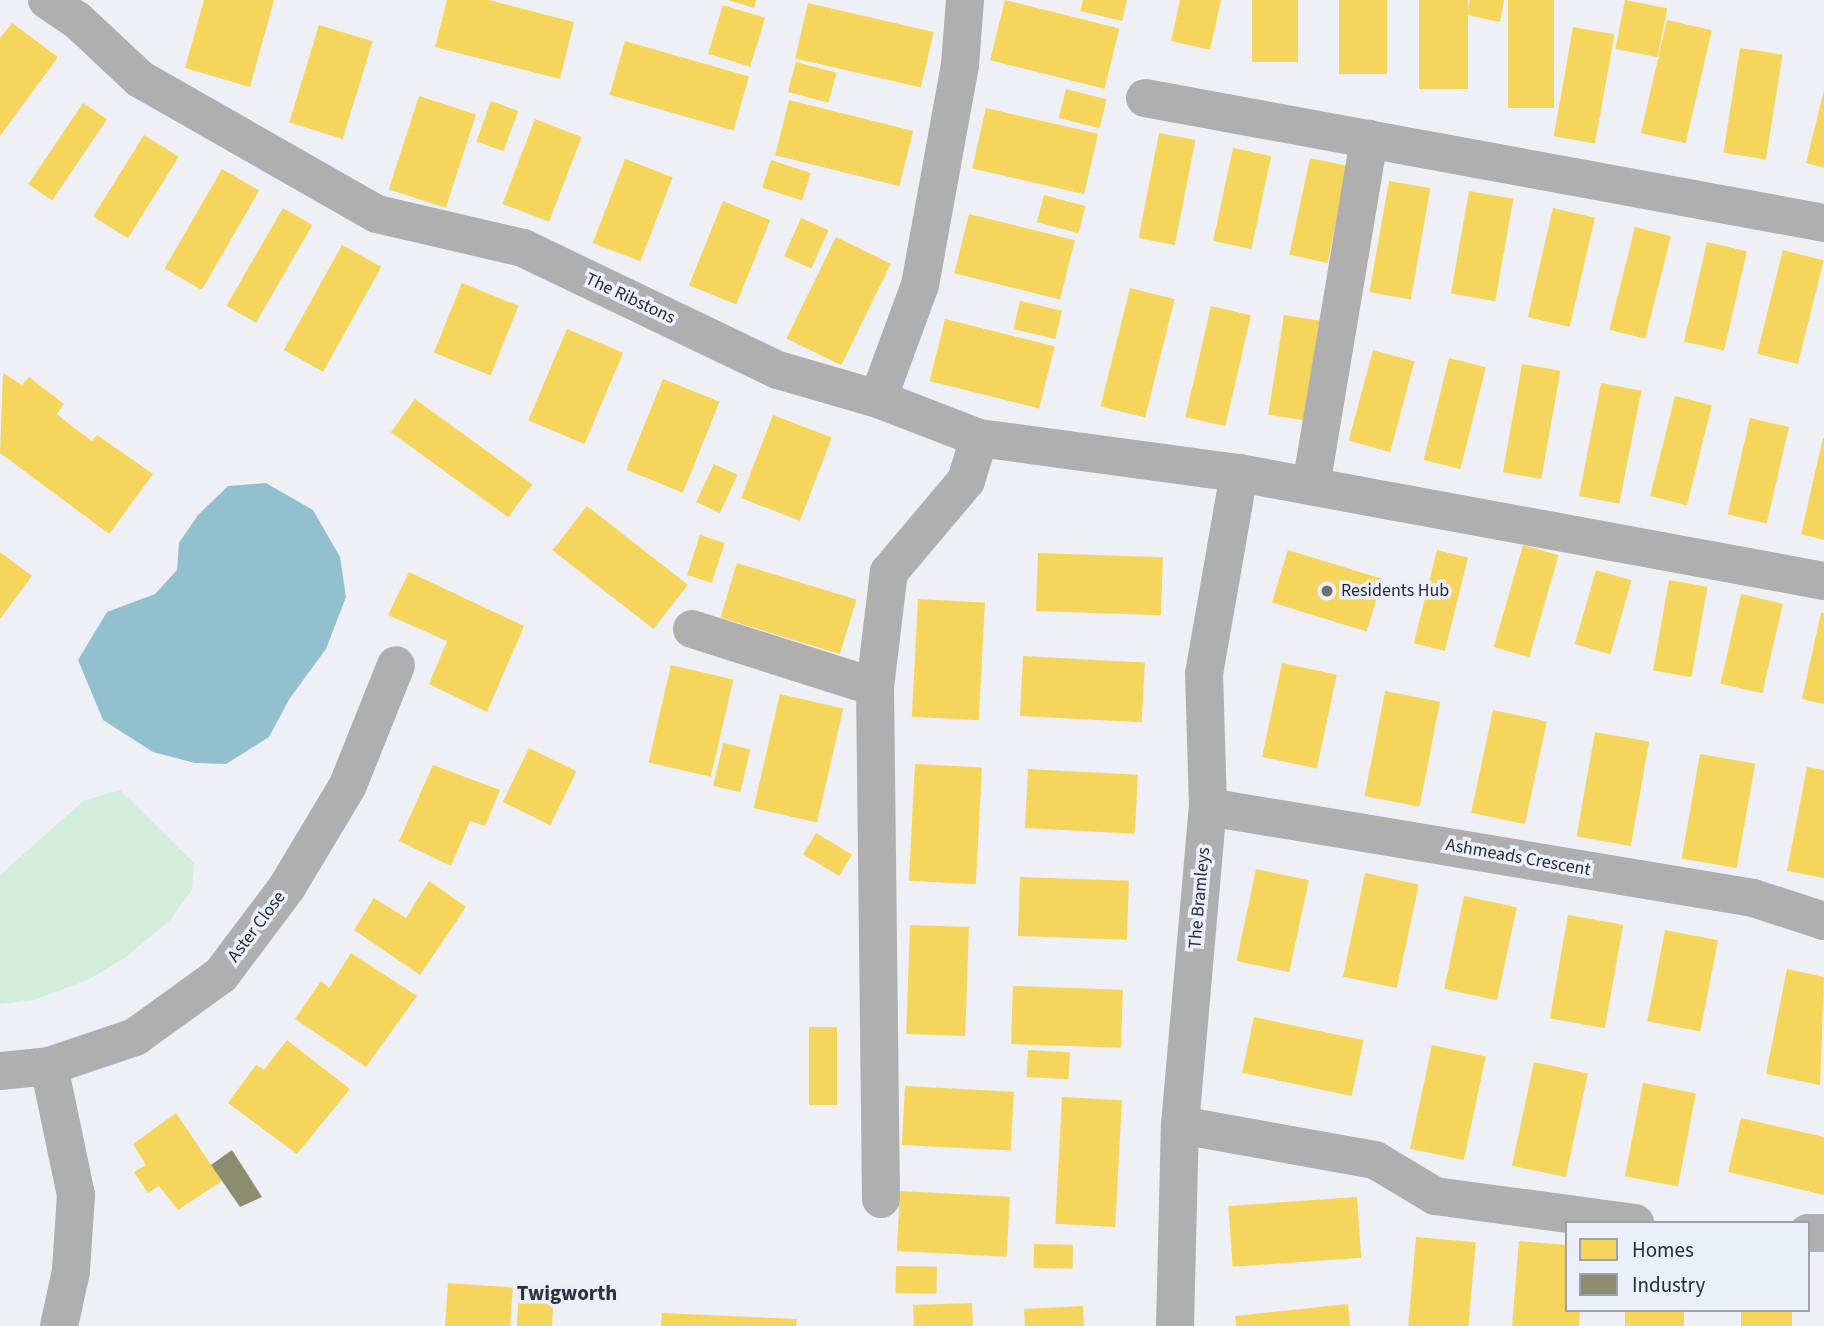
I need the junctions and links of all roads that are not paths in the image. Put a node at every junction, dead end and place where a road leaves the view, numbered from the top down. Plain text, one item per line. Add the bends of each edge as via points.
1 (47, 0) edge
2 (965, 0) edge
3 (1145, 98) dead end
4 (1368, 139) junction
5 (1824, 223) edge
6 (878, 399) junction
7 (979, 438) junction
8 (1239, 473) junction
9 (1311, 486) junction
10 (1824, 581) edge
11 (692, 629) dead end
12 (396, 665) dead end
13 (875, 687) junction
14 (1208, 807) junction
15 (1824, 921) edge
16 (49, 1066) junction
17 (0, 1071) edge
18 (1180, 1125) junction
19 (881, 1199) dead end
20 (1620, 1221) edge
21 (59, 1326) edge
22 (1175, 1326) edge

1 - 6 street, The Ribstons via 76,20 140,79 377,214 523,248 778,370
2 - 6 street via 960,65 920,285
3 - 4 street
4 - 5 street
4 - 9 street
6 - 7 street, The Ribstons
7 - 8 street, The Ribstons
7 - 13 street via 967,481 889,572
8 - 9 street, The Ribstons
8 - 14 street, The Bramleys via 1204,674
9 - 10 street, The Ribstons
11 - 13 street
12 - 16 street, Aster Close via 366,697 348,785 287,887 221,975 135,1037
13 - 19 street
14 - 15 street, Ashmeads Crescent via 1753,898
14 - 18 street, The Bramleys
16 - 17 street, Aster Close
16 - 21 street via 76,1195 71,1271
18 - 20 street via 1375,1160 1435,1196
18 - 22 street, The Bramleys

